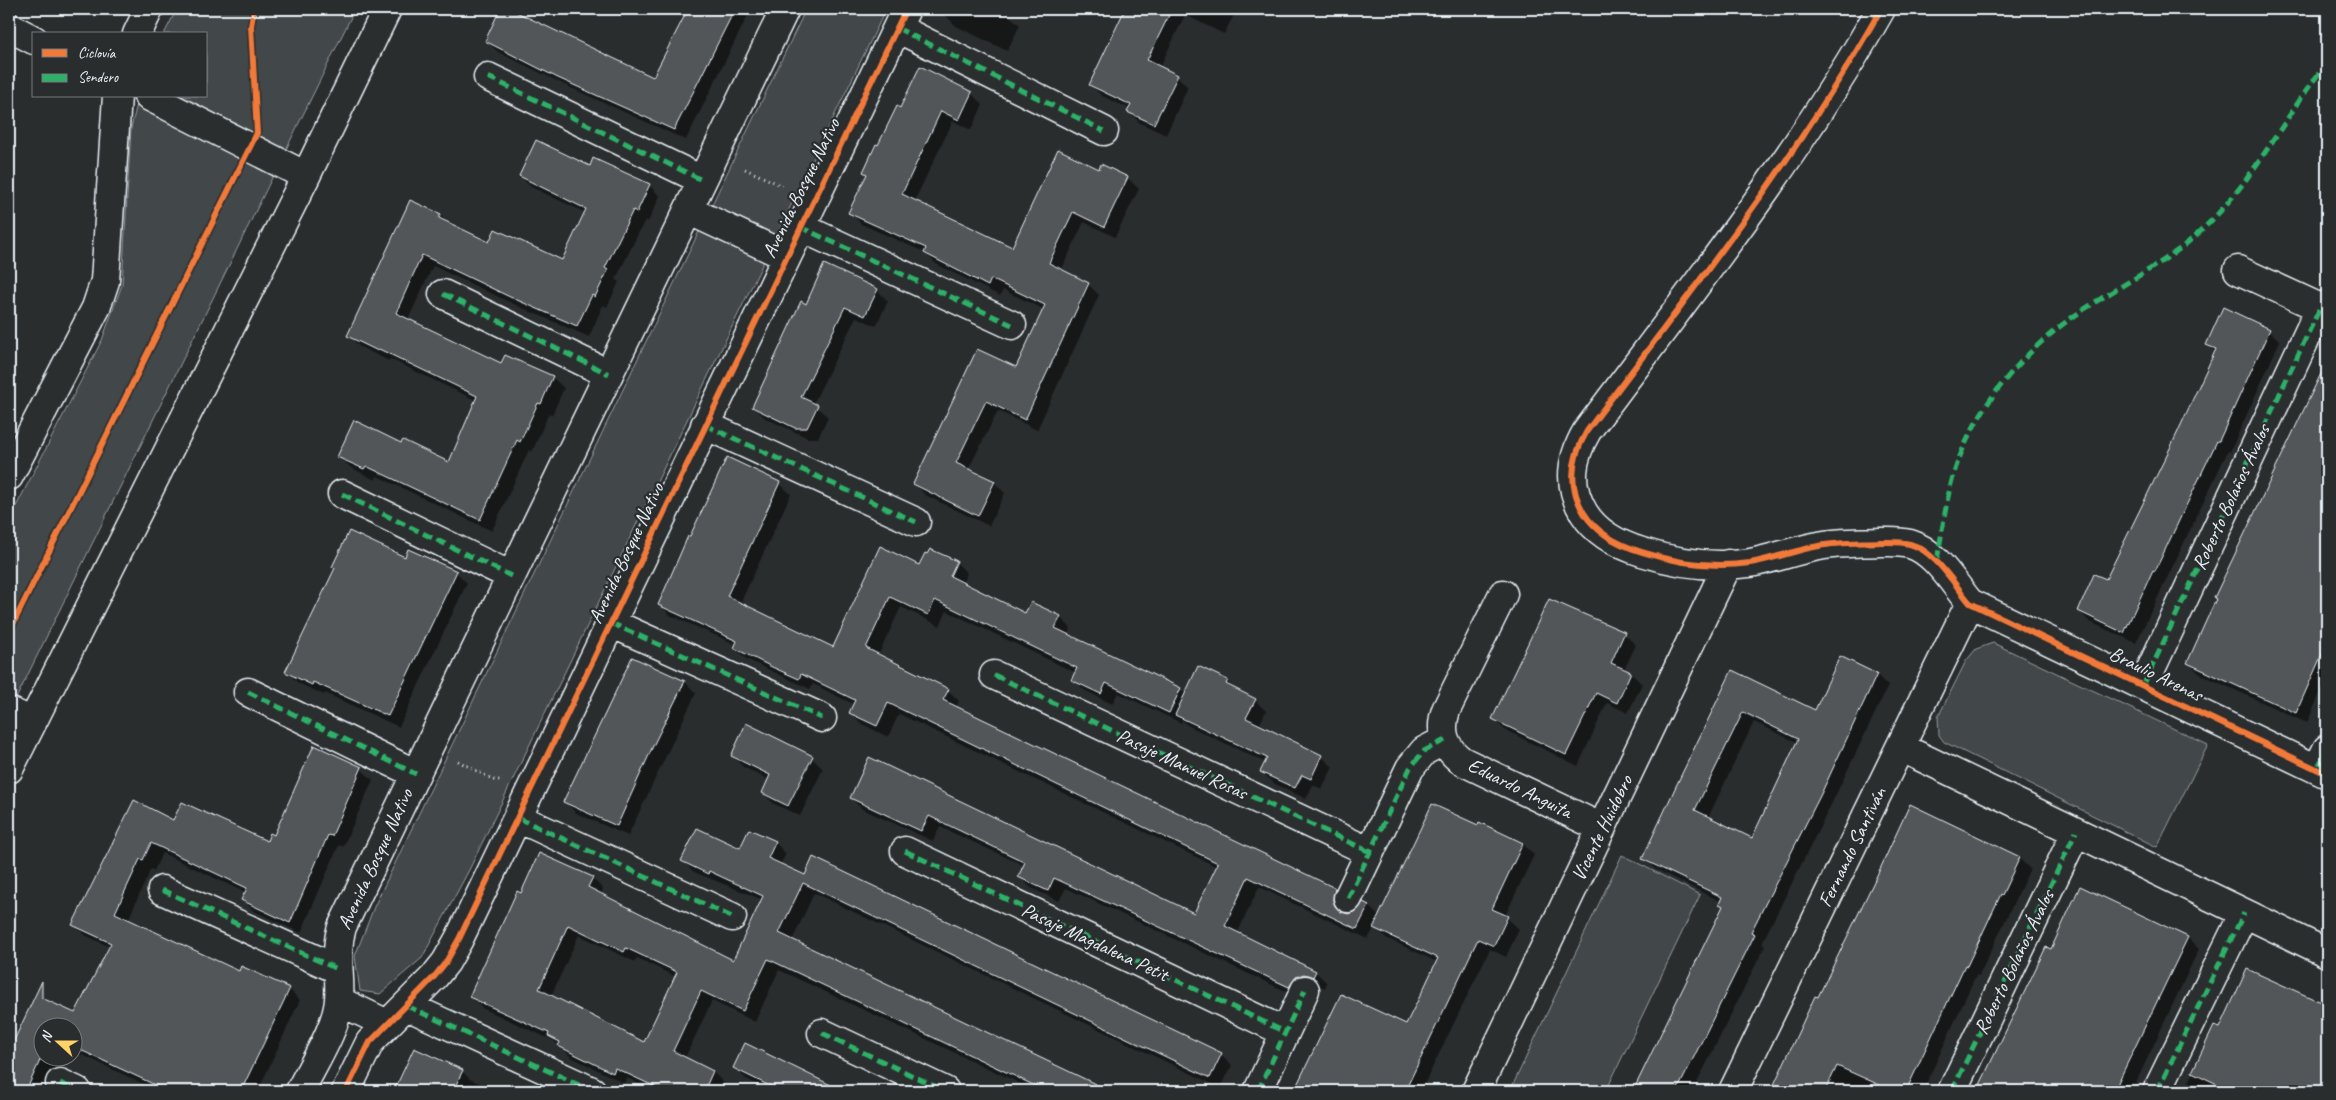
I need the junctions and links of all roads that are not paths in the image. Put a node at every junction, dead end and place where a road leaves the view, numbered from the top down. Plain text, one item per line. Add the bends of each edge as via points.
1 (149, 9) edge
2 (387, 9) edge
3 (785, 9) edge
4 (1881, 9) edge
5 (901, 18) edge
6 (9, 27) edge
7 (138, 32) edge
8 (32, 39) edge
9 (488, 77) dead end
10 (117, 98) edge
11 (152, 98) edge
12 (1104, 131) dead end
13 (306, 176) junction
14 (702, 180) junction
15 (688, 210) junction
16 (800, 227) junction
17 (786, 256) junction
18 (2238, 270) dead end
19 (444, 294) dead end
20 (2324, 310) edge
21 (1012, 325) dead end
22 (609, 374) junction
23 (706, 425) junction
24 (9, 476) edge
25 (342, 494) dead end
26 (916, 522) dead end
27 (1728, 564) junction
28 (511, 576) junction
29 (1504, 594) dead end
30 (1970, 604) junction
31 (612, 623) junction
32 (994, 675) dead end
33 (2143, 686) junction
34 (248, 692) dead end
35 (21, 716) edge
36 (822, 718) dead end
37 (1445, 740) junction
38 (1900, 747) junction
39 (2324, 764) edge
40 (9, 769) edge
41 (416, 774) junction
42 (518, 818) junction
43 (1602, 828) junction
44 (2076, 832) junction
45 (905, 851) dead end
46 (1370, 852) junction
47 (162, 890) dead end
48 (1348, 898) dead end
49 (2244, 913) junction
50 (732, 917) dead end
51 (2327, 953) edge
52 (337, 969) junction
53 (1305, 990) dead end
54 (339, 1001) junction
55 (407, 1006) junction
56 (387, 1024) junction
57 (1285, 1032) junction
58 (822, 1033) dead end
59 (300, 1091) edge
60 (346, 1091) edge
61 (592, 1091) edge
62 (945, 1091) edge
63 (1258, 1091) edge
64 (1476, 1091) edge
65 (1734, 1091) edge
66 (1952, 1091) edge
67 (2157, 1091) edge

1 - 7 street
2 - 13 street
3 - 14 street, Avenida Bosque Nativo
4 - 27 street via 1772,178 1586,431 1577,448 1573,487 1588,520 1601,532 1634,550 1660,558 1685,563
5 - 12 street
5 - 16 street, Avenida Bosque Nativo
6 - 8 street
9 - 14 street
10 - 24 street via 105,281 96,308
11 - 13 street
13 - 35 street
14 - 15 street, Avenida Bosque Nativo
15 - 17 street, Avenida Bosque Nativo
15 - 22 street, Avenida Bosque Nativo
16 - 17 street, Avenida Bosque Nativo
16 - 21 street
17 - 23 street, Avenida Bosque Nativo
18 - 20 street
19 - 22 street
20 - 33 street, Roberto Bolaños Ávalos
22 - 28 street, Avenida Bosque Nativo
23 - 26 street
23 - 31 street, Avenida Bosque Nativo
25 - 28 street
27 - 30 street via 1748,563 1820,546 1895,541 1925,550
27 - 43 street, Vicente Huidobro
28 - 41 street, Avenida Bosque Nativo
29 - 37 street via 1446,710 1442,730
30 - 33 street, Braulio Arenas
30 - 38 street, Fernando Santiván
31 - 36 street
31 - 42 street, Avenida Bosque Nativo
32 - 46 street, Pasaje Manuel Rosas
33 - 39 street, Braulio Arenas
34 - 41 street
35 - 40 street
37 - 43 street, Eduardo Anguita via 1462,761
37 - 46 street via 1424,751 1410,768
38 - 44 street
38 - 65 street, Fernando Santiván
41 - 52 street, Avenida Bosque Nativo via 342,927
42 - 50 street
42 - 55 street, Avenida Bosque Nativo via 446,962
43 - 64 street, Vicente Huidobro
44 - 49 street
44 - 66 street, Roberto Bolaños Ávalos
45 - 57 street, Pasaje Magdalena Petit
46 - 48 street
47 - 52 street
49 - 51 street
49 - 67 street
52 - 54 street, Avenida Bosque Nativo
53 - 57 street
54 - 56 street
54 - 59 street, Avenida Bosque Nativo via 330,1030
55 - 56 street, Avenida Bosque Nativo
55 - 61 street
56 - 60 street, Avenida Bosque Nativo via 370,1042
57 - 63 street
58 - 62 street

